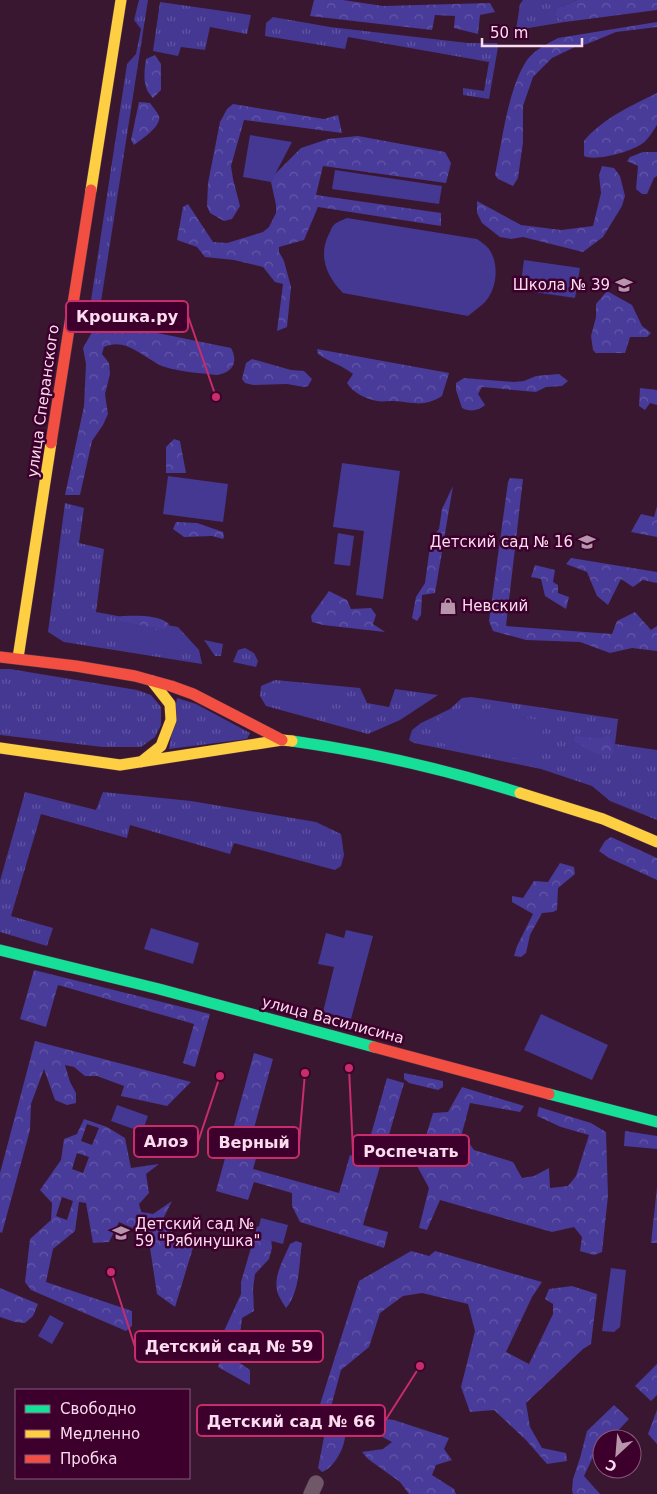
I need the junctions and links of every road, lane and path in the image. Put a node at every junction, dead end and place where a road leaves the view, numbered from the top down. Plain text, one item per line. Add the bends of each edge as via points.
1 (121, 0) edge
2 (0, 657) edge
3 (18, 658) junction
4 (152, 681) junction
5 (282, 740) junction
6 (0, 749) edge
7 (141, 762) junction
8 (657, 842) edge
9 (0, 950) edge
10 (657, 1122) edge

1 - 3 street, улица Сперанского
2 - 3 street
3 - 4 street
4 - 5 street via 192,694
4 - 7 street via 170,704 171,720 162,746
5 - 7 street
5 - 8 street via 339,748 479,780 603,819
6 - 7 street via 120,764
9 - 10 street, улица Василисина via 159,989

